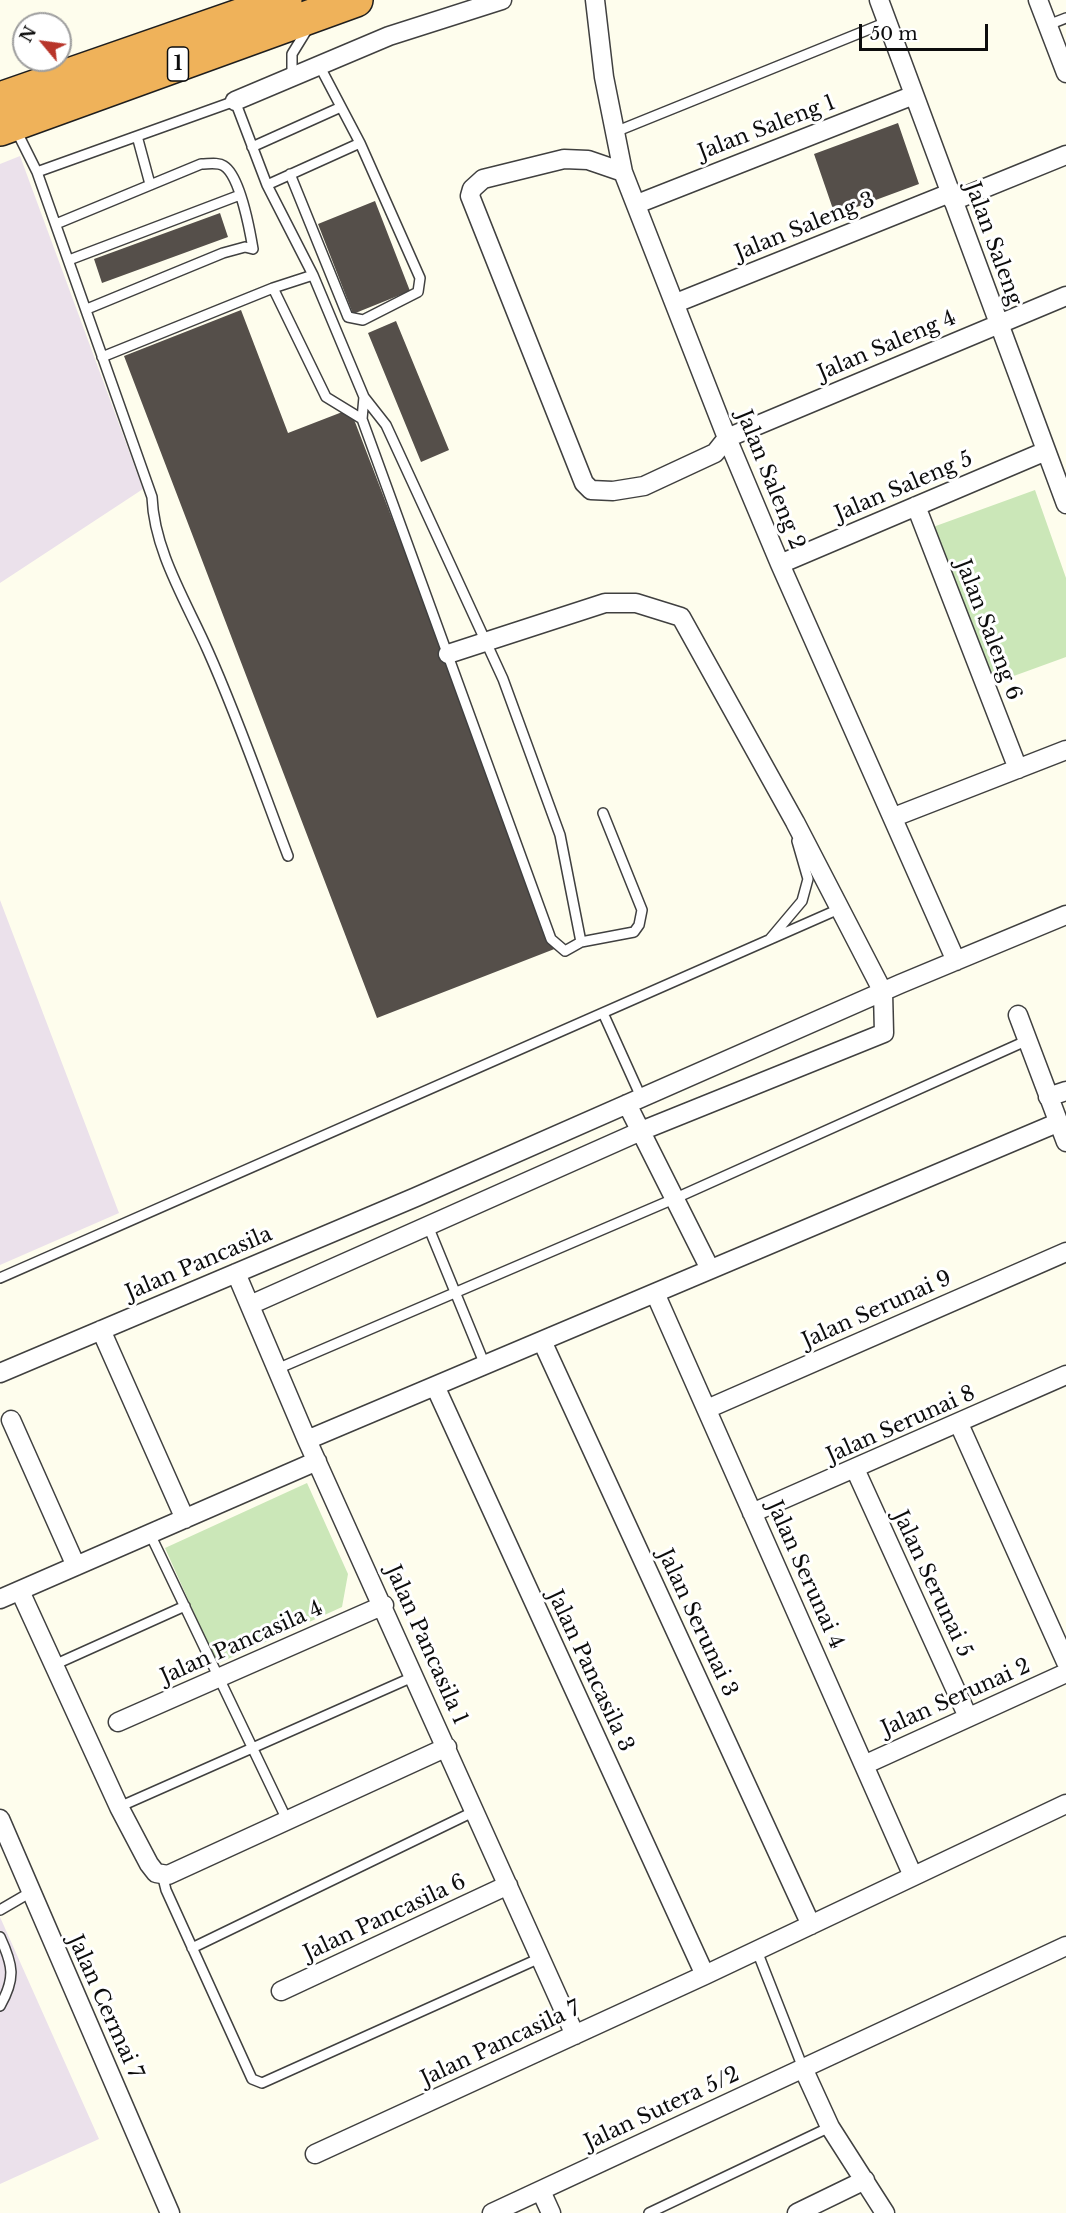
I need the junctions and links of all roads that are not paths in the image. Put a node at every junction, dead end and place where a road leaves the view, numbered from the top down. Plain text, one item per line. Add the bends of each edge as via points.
1 (285, 0) edge
2 (356, 0) edge
3 (502, 0) edge
4 (595, 0) edge
5 (879, 0) edge
6 (1038, 0) edge
7 (318, 14) junction
8 (1066, 18) edge
9 (887, 22) junction
10 (1048, 25) junction
11 (319, 66) junction
12 (1066, 73) edge
13 (292, 77) junction
14 (914, 95) junction
15 (235, 101) junction
16 (341, 107) junction
17 (4, 117) edge
18 (615, 132) junction
19 (137, 136) junction
20 (360, 143) junction
21 (252, 147) junction
22 (1066, 155) edge
23 (37, 172) junction
24 (623, 172) junction
25 (290, 174) junction
26 (150, 184) junction
27 (267, 185) junction
28 (240, 195) junction
29 (952, 197) junction
30 (637, 204) junction
31 (56, 224) junction
32 (69, 260) junction
33 (313, 275) junction
34 (273, 288) junction
35 (1066, 296) edge
36 (676, 303) junction
37 (87, 309) junction
38 (999, 323) junction
39 (102, 357) junction
40 (364, 398) junction
41 (362, 419) junction
42 (727, 438) junction
43 (1046, 451) junction
44 (1066, 504) edge
45 (916, 506) junction
46 (780, 564) junction
47 (485, 643) junction
48 (448, 654) junction
49 (1066, 750) edge
50 (1018, 769) junction
51 (603, 813) dead end
52 (894, 817) junction
53 (795, 822) junction
54 (288, 856) dead end
55 (838, 909) junction
56 (1066, 915) edge
57 (581, 942) junction
58 (766, 943) junction
59 (956, 961) junction
60 (883, 992) junction
61 (603, 1013) junction
62 (1018, 1015) dead end
63 (1028, 1040) junction
64 (1066, 1091) edge
65 (1048, 1097) junction
66 (634, 1100) junction
67 (1057, 1123) junction
68 (642, 1131) junction
69 (1066, 1142) edge
70 (416, 1197) junction
71 (676, 1198) junction
72 (428, 1226) junction
73 (1066, 1252) edge
74 (710, 1269) junction
75 (236, 1273) junction
76 (0, 1278) edge
77 (655, 1293) junction
78 (456, 1294) junction
79 (250, 1305) junction
80 (101, 1330) junction
81 (542, 1341) junction
82 (485, 1365) junction
83 (277, 1369) junction
84 (0, 1373) edge
85 (1064, 1380) edge
86 (435, 1386) junction
87 (707, 1408) junction
88 (11, 1420) dead end
89 (959, 1424) junction
90 (307, 1440) junction
91 (317, 1461) junction
92 (855, 1469) junction
93 (752, 1513) junction
94 (185, 1519) junction
95 (150, 1534) junction
96 (76, 1566) junction
97 (20, 1591) junction
98 (0, 1599) edge
99 (384, 1605) junction
100 (185, 1606) junction
101 (1066, 1662) edge
102 (54, 1665) junction
103 (1066, 1673) edge
104 (415, 1676) junction
105 (219, 1678) junction
106 (968, 1717) junction
107 (118, 1722) dead end
108 (447, 1747) junction
109 (254, 1749) junction
110 (864, 1765) junction
111 (1066, 1804) edge
112 (119, 1807) junction
113 (475, 1811) junction
114 (0, 1820) edge
115 (287, 1820) junction
116 (162, 1874) junction
117 (913, 1876) junction
118 (508, 1885) junction
119 (31, 1892) junction
120 (0, 1910) edge
121 (811, 1925) junction
122 (0, 1937) edge
123 (1066, 1946) edge
124 (192, 1948) junction
125 (757, 1951) junction
126 (540, 1958) junction
127 (705, 1976) junction
128 (281, 1991) dead end
129 (0, 2006) edge
130 (575, 2035) junction
131 (803, 2068) junction
132 (830, 2127) junction
133 (315, 2154) dead end
134 (865, 2180) junction
135 (540, 2191) junction
136 (170, 2213) edge
137 (492, 2213) edge
138 (551, 2213) edge
139 (649, 2213) edge
140 (797, 2213) edge
141 (885, 2213) edge

1 - 17 highway, 1
2 - 7 highway, 1
3 - 11 street via 389,36
4 - 18 street, Jalan Saleng 2
5 - 9 street, Jalan Saleng
6 - 10 street
7 - 13 lane via 292,54
7 - 17 highway, 1
8 - 10 lane
9 - 14 street, Jalan Saleng
9 - 18 lane
10 - 12 street
11 - 13 street
11 - 16 lane
13 - 15 street
14 - 29 street, Jalan Saleng
14 - 30 street, Jalan Saleng 1
15 - 19 lane
15 - 21 lane
16 - 20 lane
16 - 21 lane
17 - 23 lane
18 - 24 street, Jalan Saleng 2
19 - 23 lane
19 - 26 lane
20 - 25 lane
20 - 25 lane via 422,283 414,295 363,320 353,320 345,313
21 - 27 lane
22 - 29 street, Jalan Saleng 3
23 - 31 lane
24 - 30 street, Jalan Saleng 2
24 - 42 street, Jalan Saleng 4 via 588,160 536,164 477,183 471,203 586,487 605,491 644,486 715,453
25 - 27 lane
26 - 28 lane via 189,167 218,163 228,169
26 - 31 lane
27 - 33 lane
28 - 32 lane
28 - 37 lane via 253,249 245,247 224,253
29 - 36 street, Jalan Saleng 3
29 - 38 street, Jalan Saleng
30 - 36 street, Jalan Saleng 2
31 - 32 lane
32 - 37 lane
33 - 34 lane
33 - 40 lane
34 - 39 lane
34 - 41 lane via 326,397
35 - 38 street, Jalan Saleng 4
36 - 42 street, Jalan Saleng 2
37 - 39 lane
38 - 42 street, Jalan Saleng 4
38 - 43 street, Jalan Saleng
39 - 54 lane via 152,498 153,521 164,551 215,666
40 - 41 lane
40 - 47 lane via 386,425
41 - 48 lane
42 - 46 street, Jalan Saleng 2
43 - 44 street, Jalan Saleng
43 - 45 street, Jalan Saleng 5
45 - 46 street, Jalan Saleng 5
45 - 50 street, Jalan Saleng 6
46 - 52 street, Jalan Saleng 2
47 - 48 street
47 - 53 street via 605,603 636,603 681,617
47 - 57 lane via 503,679 560,835
48 - 57 lane via 551,939 565,951
49 - 50 street
50 - 52 street
51 - 57 lane via 642,910 634,932
52 - 59 street, Jalan Saleng 2
53 - 55 street
53 - 58 lane via 808,879 802,901
55 - 58 lane
55 - 60 street
56 - 59 street, Jalan Pancasila
58 - 61 lane
59 - 60 street, Jalan Pancasila
60 - 66 street, Jalan Pancasila
60 - 68 street via 884,1033
61 - 66 lane
61 - 76 lane
62 - 63 street
63 - 65 street
63 - 71 lane
64 - 65 street
65 - 67 street
66 - 68 street
66 - 70 street, Jalan Pancasila
67 - 69 street
67 - 74 street
68 - 71 street
68 - 72 street
70 - 72 street
70 - 75 street, Jalan Pancasila
71 - 74 street
71 - 78 lane
72 - 78 lane
72 - 79 street
73 - 87 street, Jalan Serunai 9
74 - 77 street
75 - 79 street, Jalan Pancasila 1
75 - 80 street, Jalan Pancasila
77 - 81 street
77 - 87 street, Jalan Serunai 4
78 - 82 lane
78 - 83 lane
79 - 83 street, Jalan Pancasila 1
80 - 84 street, Jalan Pancasila
80 - 94 street
81 - 82 street
81 - 121 street, Jalan Serunai 3
82 - 86 street
83 - 90 street, Jalan Pancasila 1
85 - 89 street, Jalan Serunai 8
86 - 90 street
86 - 127 street, Jalan Pancasila 3
87 - 93 street, Jalan Serunai 4
88 - 96 street
89 - 92 street, Jalan Serunai 8
89 - 101 street
90 - 91 street, Jalan Pancasila 1
91 - 94 street
91 - 99 street, Jalan Pancasila 1
92 - 93 street, Jalan Serunai 8
92 - 106 street, Jalan Serunai 5
93 - 110 street, Jalan Serunai 4
94 - 95 street
95 - 96 street
95 - 100 lane
96 - 97 street
97 - 98 street
97 - 102 street
99 - 104 street, Jalan Pancasila 1
99 - 105 street, Jalan Pancasila 4
100 - 102 lane
100 - 105 lane
102 - 112 street
103 - 106 street, Jalan Serunai 2
104 - 108 street, Jalan Pancasila 1
104 - 109 lane
105 - 107 street, Jalan Pancasila 4
105 - 109 lane
106 - 110 street, Jalan Serunai 2
108 - 113 street, Jalan Pancasila 1
108 - 115 street
109 - 112 lane
109 - 115 lane
110 - 117 street, Jalan Serunai 4
111 - 117 street, Jalan Pancasila 7
112 - 116 street via 149,1864
113 - 118 street, Jalan Pancasila 1
113 - 124 lane
114 - 119 street, Jalan Cermai 7
115 - 116 street via 168,1875
116 - 124 lane
117 - 121 street, Jalan Pancasila 7
118 - 126 street, Jalan Pancasila 1
118 - 128 street, Jalan Pancasila 6
119 - 120 lane
119 - 136 street, Jalan Cermai 7
121 - 125 street, Jalan Pancasila 7
122 - 129 lane via 11,1962 10,1988
123 - 131 street, Jalan Sutera 5/2
124 - 126 lane via 252,2079 261,2083
125 - 127 street, Jalan Pancasila 7
125 - 131 lane
126 - 130 street, Jalan Pancasila 1
127 - 130 street, Jalan Pancasila 7
130 - 133 street, Jalan Pancasila 7
131 - 132 street
131 - 135 street, Jalan Sutera 5/2
132 - 134 street
132 - 139 lane
134 - 140 street
134 - 141 street
135 - 137 street, Jalan Sutera 5/2
135 - 138 street

